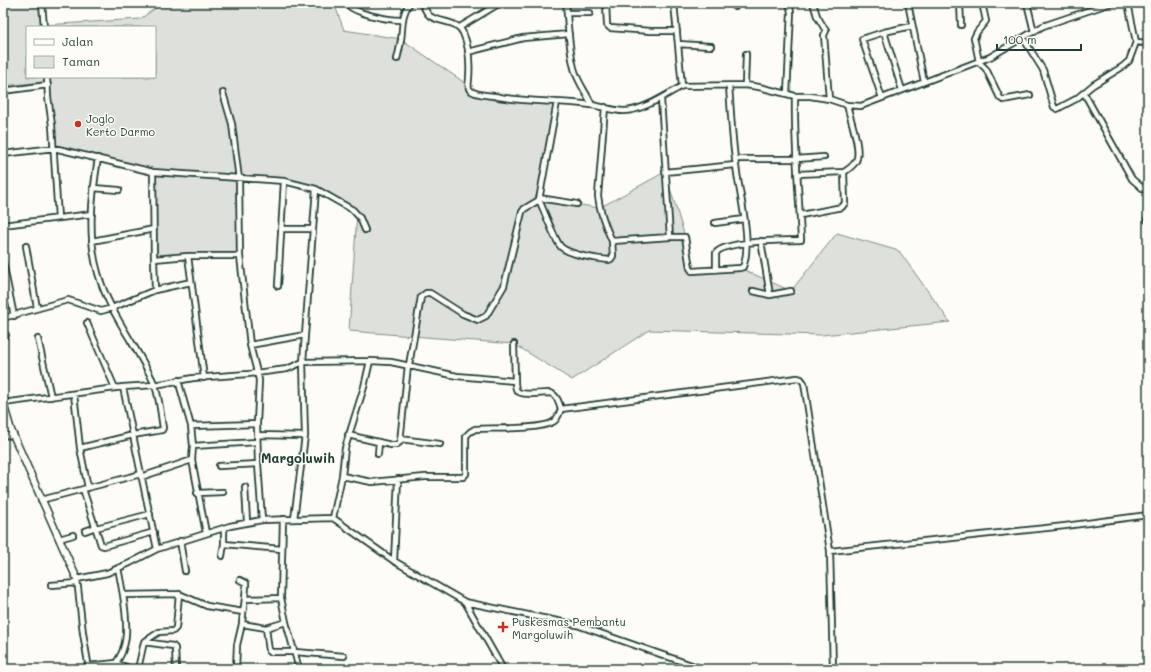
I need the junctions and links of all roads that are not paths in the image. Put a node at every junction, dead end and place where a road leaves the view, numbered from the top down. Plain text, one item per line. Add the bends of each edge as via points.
1 (42, 3) edge
2 (346, 3) edge
3 (410, 3) edge
4 (422, 3) edge
5 (500, 3) edge
6 (566, 3) edge
7 (606, 3) edge
8 (674, 3) edge
9 (789, 3) edge
10 (813, 3) edge
11 (908, 3) edge
12 (960, 3) edge
13 (982, 3) edge
14 (1027, 3) edge
15 (1111, 3) edge
16 (1128, 3) edge
17 (493, 5) edge
18 (567, 13) junction
19 (590, 13) dead end
20 (402, 20) junction
21 (961, 25) dead end
22 (44, 26) edge
23 (912, 26) junction
24 (460, 27) junction
25 (677, 31) junction
26 (884, 32) junction
27 (1034, 32) junction
28 (569, 34) junction
29 (1023, 38) junction
30 (1136, 42) junction
31 (1148, 43) edge
32 (678, 44) junction
33 (711, 46) dead end
34 (468, 52) junction
35 (746, 54) dead end
36 (397, 59) dead end
37 (979, 62) junction
38 (47, 78) edge
39 (924, 82) junction
40 (48, 85) junction
41 (745, 85) junction
42 (682, 86) junction
43 (729, 86) junction
44 (902, 90) junction
45 (3, 91) edge
46 (224, 93) dead end
47 (1084, 93) junction
48 (787, 94) junction
49 (1030, 95) dead end
50 (795, 96) junction
51 (882, 98) junction
52 (661, 99) junction
53 (830, 99) junction
54 (557, 102) junction
55 (592, 105) junction
56 (847, 105) junction
57 (605, 108) junction
58 (54, 148) junction
59 (3, 154) edge
60 (824, 157) dead end
61 (98, 158) junction
62 (735, 159) junction
63 (796, 159) junction
64 (735, 165) junction
65 (153, 172) junction
66 (665, 172) junction
67 (844, 172) junction
68 (797, 174) junction
69 (239, 178) junction
70 (284, 181) junction
71 (93, 188) junction
72 (316, 189) junction
73 (119, 190) dead end
74 (1148, 193) edge
75 (539, 199) junction
76 (577, 204) dead end
77 (92, 214) junction
78 (801, 215) junction
79 (58, 218) junction
80 (744, 219) junction
81 (716, 223) dead end
82 (3, 224) edge
83 (154, 229) junction
84 (281, 229) junction
85 (313, 229) junction
86 (364, 230) dead end
87 (670, 237) junction
88 (92, 241) junction
89 (612, 241) junction
90 (761, 241) junction
91 (746, 243) junction
92 (26, 246) dead end
93 (188, 256) junction
94 (240, 256) junction
95 (154, 259) junction
96 (3, 262) edge
97 (716, 270) junction
98 (191, 282) junction
99 (278, 286) dead end
100 (155, 290) junction
101 (753, 291) dead end
102 (791, 291) dead end
103 (770, 295) junction
104 (37, 308) junction
105 (112, 308) junction
106 (14, 316) junction
107 (3, 318) edge
108 (87, 323) dead end
109 (305, 335) junction
110 (38, 339) dead end
111 (514, 344) dead end
112 (250, 345) junction
113 (370, 361) junction
114 (303, 362) junction
115 (408, 365) junction
116 (257, 372) junction
117 (204, 378) junction
118 (178, 380) junction
119 (515, 381) junction
120 (155, 385) junction
121 (123, 387) junction
122 (115, 388) junction
123 (74, 394) junction
124 (51, 397) junction
125 (3, 403) edge
126 (561, 409) junction
127 (257, 424) junction
128 (191, 426) junction
129 (3, 435) edge
130 (133, 435) junction
131 (258, 435) junction
132 (348, 435) junction
133 (14, 436) junction
134 (305, 436) junction
135 (400, 439) junction
136 (257, 442) junction
137 (379, 442) junction
138 (440, 444) dead end
139 (193, 446) junction
140 (80, 448) junction
141 (378, 454) dead end
142 (192, 460) junction
143 (258, 464) junction
144 (219, 466) dead end
145 (141, 476) junction
146 (342, 476) junction
147 (398, 479) junction
148 (245, 487) dead end
149 (85, 488) junction
150 (223, 492) dead end
151 (197, 493) junction
152 (41, 500) junction
153 (150, 514) junction
154 (1148, 515) edge
155 (294, 518) junction
156 (333, 518) junction
157 (283, 519) junction
158 (262, 520) junction
159 (247, 522) junction
160 (96, 528) junction
161 (224, 528) junction
162 (85, 531) dead end
163 (154, 532) junction
164 (206, 533) junction
165 (73, 535) dead end
166 (59, 539) junction
167 (180, 541) junction
168 (224, 544) junction
169 (157, 549) junction
170 (282, 549) junction
171 (830, 551) junction
172 (222, 556) dead end
173 (394, 561) junction
174 (118, 568) junction
175 (185, 571) dead end
176 (240, 580) dead end
177 (77, 581) junction
178 (51, 585) dead end
179 (179, 594) junction
180 (124, 595) junction
181 (281, 598) junction
182 (246, 599) junction
183 (465, 602) junction
184 (243, 612) junction
185 (286, 622) junction
186 (242, 624) junction
187 (266, 628) junction
188 (144, 642) junction
189 (295, 652) junction
190 (344, 656) dead end
191 (116, 663) junction
192 (89, 667) edge
193 (131, 669) edge
194 (138, 669) edge
195 (176, 669) edge
196 (236, 669) edge
197 (299, 669) edge
198 (503, 669) edge
199 (703, 669) edge
200 (833, 669) edge

1 - 22 street
2 - 20 street via 351,8 369,15
3 - 20 street via 404,11
4 - 24 street via 428,14 437,20
5 - 17 street
6 - 18 street
7 - 25 street via 607,25 610,28
8 - 25 street
9 - 48 street via 791,12
10 - 53 street via 826,31 824,35
11 - 23 street
12 - 21 street
13 - 37 street via 986,20 974,38
14 - 27 street
15 - 27 street via 1043,26
16 - 30 street
17 - 24 street
18 - 19 street
18 - 28 street
20 - 36 street
23 - 26 street
23 - 39 street
24 - 34 street
25 - 32 street
26 - 44 street
26 - 51 street via 862,40
27 - 29 street
28 - 34 street via 523,38
28 - 55 street via 572,62
29 - 37 street
29 - 47 street via 1043,70 1055,108
30 - 31 street
30 - 47 street via 1130,61
32 - 33 street
32 - 42 street
34 - 54 street via 471,91 511,100
35 - 41 street
37 - 39 street
37 - 49 street via 986,68 1003,100
38 - 40 street
39 - 44 street
40 - 45 street
40 - 58 street
41 - 43 street
41 - 48 street
42 - 43 street
42 - 52 street
43 - 62 street
44 - 51 street
46 - 69 street via 232,124
47 - 74 street via 1132,179
48 - 50 street
50 - 53 street
50 - 63 street
51 - 56 street via 861,106
52 - 57 street via 624,111
52 - 66 street
53 - 56 street
54 - 55 street
54 - 75 street
55 - 57 street
56 - 67 street via 858,155 852,166
57 - 89 street via 598,196 603,223
58 - 59 street
58 - 61 street
58 - 79 street
60 - 63 street
61 - 65 street
61 - 71 street
62 - 63 street
62 - 64 street
63 - 68 street
64 - 66 street
64 - 80 street
65 - 69 street
65 - 83 street
66 - 87 street
67 - 68 street
67 - 78 street via 844,206
68 - 78 street
69 - 70 street
69 - 94 street
70 - 72 street
70 - 84 street
71 - 73 street
71 - 77 street
72 - 85 street
72 - 86 street via 353,210 360,218
75 - 76 street
75 - 89 street via 559,244 565,250 609,260 613,256
75 - 115 street via 522,212 504,286 486,316 478,320 430,294 426,293 421,297
77 - 79 street
77 - 88 street
78 - 90 street via 801,240
79 - 82 street
80 - 81 street
80 - 91 street
83 - 88 street
83 - 95 street
84 - 85 street
84 - 99 street
85 - 109 street
87 - 89 street
87 - 97 street via 685,237 692,270
88 - 105 street via 98,273
90 - 91 street
90 - 103 street
91 - 97 street via 717,250
91 - 97 street via 743,267
92 - 104 street
93 - 94 street
93 - 95 street
93 - 98 street
94 - 112 street
95 - 100 street
96 - 106 street
98 - 100 street
98 - 117 street
100 - 105 street
101 - 103 street
102 - 103 street
104 - 105 street via 68,300 101,311
104 - 106 street
105 - 120 street
106 - 107 street
108 - 122 street
109 - 112 street
109 - 114 street
110 - 124 street
111 - 119 street
112 - 116 street
113 - 114 street
113 - 115 street
113 - 132 street via 354,422
114 - 116 street via 287,368
114 - 134 street
115 - 119 street via 457,376
115 - 135 street
116 - 117 street
116 - 127 street
117 - 118 street
118 - 120 street
118 - 128 street
119 - 126 street via 516,390 525,394 551,392 558,399
120 - 121 street
120 - 130 street via 164,428 157,432
121 - 122 street
121 - 130 street
122 - 123 street
123 - 124 street
123 - 140 street
124 - 125 street
125 - 133 street
126 - 147 street via 557,418 546,425 475,429 470,432 466,436 466,474 463,477
126 - 171 street via 801,379 804,384
127 - 128 street
127 - 131 street
128 - 139 street
129 - 133 street
130 - 140 street
130 - 145 street
131 - 134 street
131 - 136 street
132 - 137 street
132 - 146 street
133 - 152 street
134 - 155 street
135 - 137 street via 400,442 391,446
135 - 138 street
136 - 139 street
136 - 143 street
137 - 141 street
139 - 142 street
140 - 149 street
142 - 145 street
142 - 151 street
143 - 144 street
143 - 158 street
145 - 149 street
145 - 153 street
146 - 147 street via 372,482
146 - 156 street
147 - 173 street
148 - 159 street
149 - 152 street
149 - 160 street
150 - 151 street
151 - 164 street
152 - 166 street
153 - 160 street
153 - 163 street
154 - 171 street
155 - 156 street
155 - 157 street
156 - 173 street
157 - 158 street
157 - 170 street
158 - 159 street
159 - 161 street
160 - 162 street
160 - 163 street via 104,546
161 - 164 street
161 - 168 street
163 - 169 street
164 - 167 street
165 - 166 street
166 - 177 street
167 - 169 street
167 - 175 street
168 - 170 street
168 - 172 street
169 - 174 street
170 - 181 street
171 - 200 street
173 - 183 street
174 - 177 street
174 - 180 street
176 - 182 street via 246,583
177 - 178 street
177 - 192 street
179 - 180 street
179 - 184 street via 207,606
179 - 188 street via 175,630 159,632
180 - 191 street via 126,637 124,648
181 - 182 street
181 - 185 street
182 - 184 street
183 - 198 street
183 - 199 street via 577,625
184 - 186 street
185 - 187 street
185 - 189 street
186 - 187 street
186 - 196 street via 236,645
187 - 189 street via 269,651
188 - 194 street
188 - 195 street via 173,646
189 - 190 street
189 - 197 street
191 - 192 street
191 - 193 street

